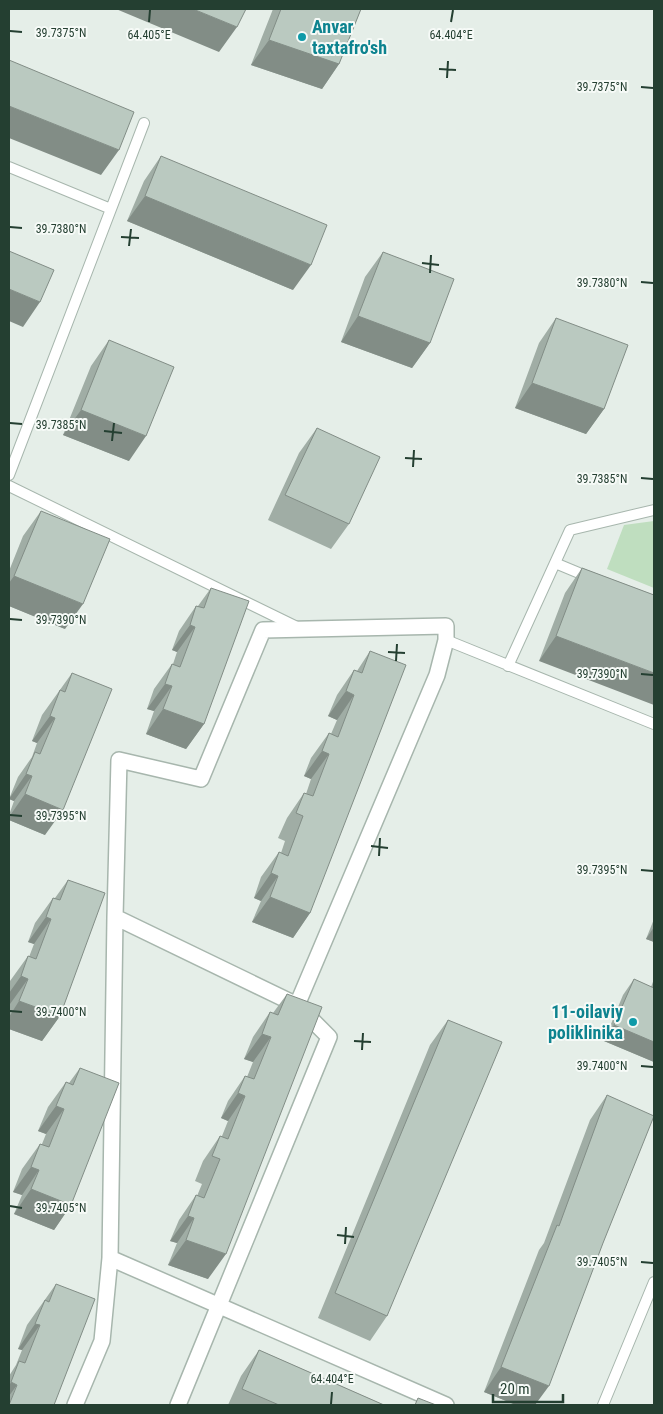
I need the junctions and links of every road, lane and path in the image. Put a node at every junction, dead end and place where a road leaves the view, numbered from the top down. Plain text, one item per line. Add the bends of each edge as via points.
1 (144, 123) dead end
2 (9, 167) edge
3 (111, 209) junction
4 (9, 475) edge
5 (9, 486) edge
6 (654, 510) edge
7 (555, 563) junction
8 (600, 581) edge
9 (302, 630) junction
10 (446, 640) junction
11 (508, 666) junction
12 (654, 724) edge
13 (115, 917) junction
14 (297, 1005) junction
15 (110, 1258) junction
16 (654, 1282) edge
17 (219, 1307) junction
18 (75, 1405) edge
19 (178, 1405) edge
20 (446, 1405) edge
21 (603, 1405) edge

1 - 3 lane
2 - 3 lane
3 - 4 lane
5 - 9 lane
6 - 7 lane via 570,530
7 - 8 lane
7 - 11 lane
9 - 10 street via 446,626
9 - 13 street via 263,630 200,778 119,760
10 - 11 lane
10 - 14 street via 437,675
11 - 12 lane
13 - 14 street
13 - 15 street
14 - 17 street via 329,1037
15 - 17 street
15 - 18 street via 102,1341
16 - 21 lane
17 - 19 street
17 - 20 street

